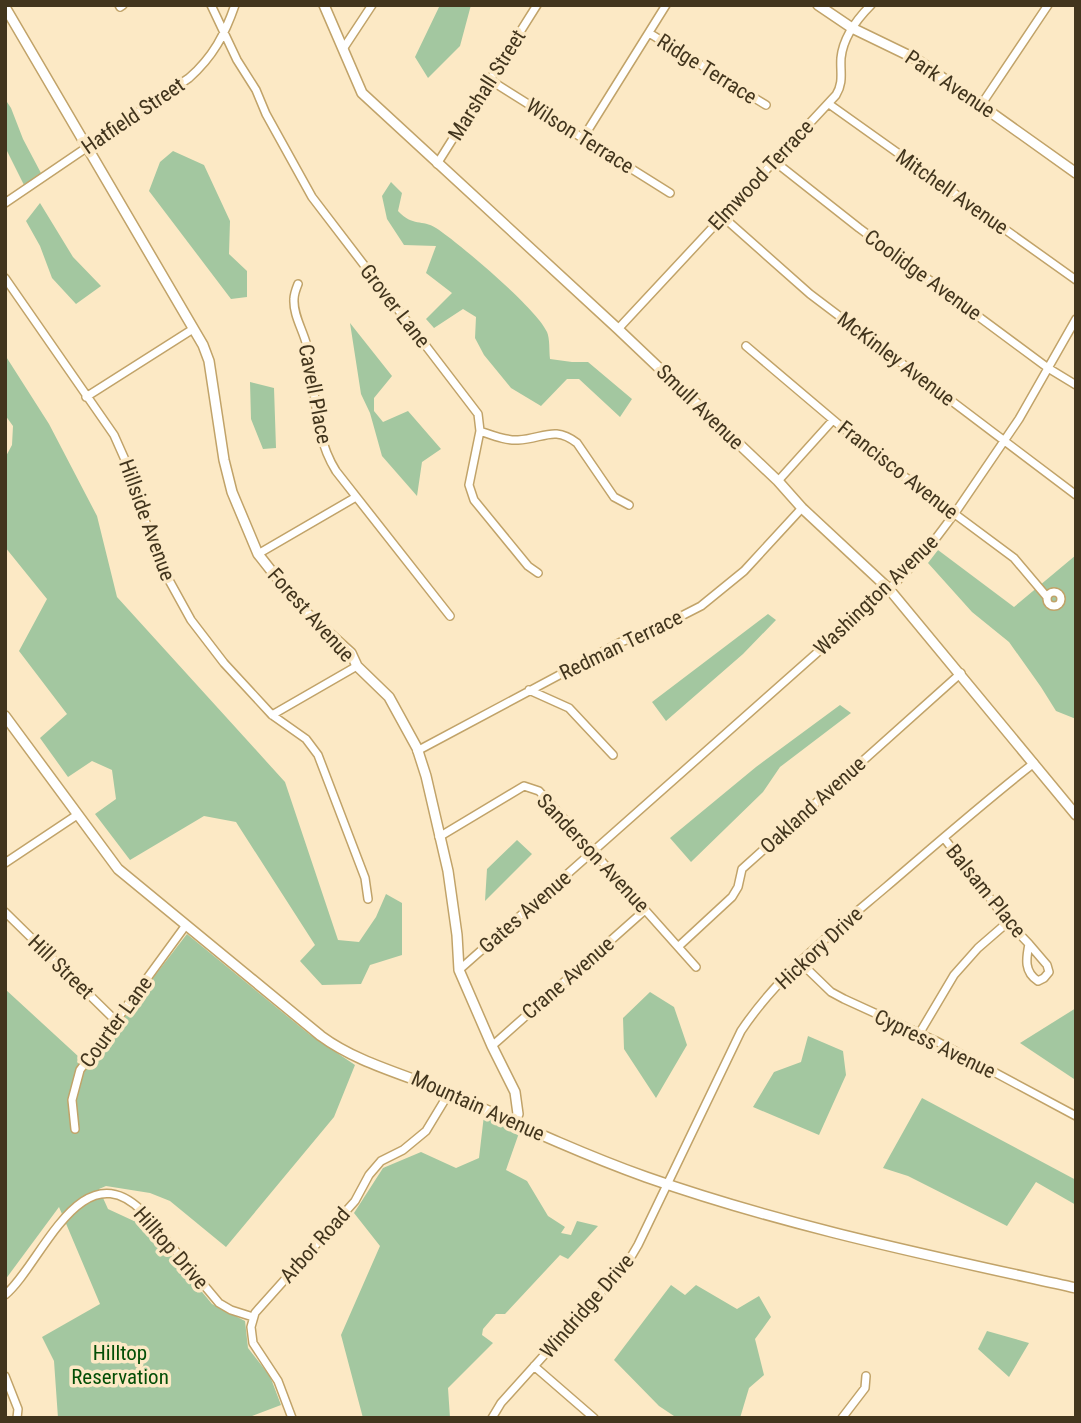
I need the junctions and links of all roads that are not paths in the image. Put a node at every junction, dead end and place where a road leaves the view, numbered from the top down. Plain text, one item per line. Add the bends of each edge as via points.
1 (211, 5) edge
2 (235, 5) edge
3 (324, 5) edge
4 (372, 5) edge
5 (537, 5) edge
6 (666, 5) edge
7 (818, 5) edge
8 (870, 5) edge
9 (1048, 5) edge
10 (5, 7) edge
11 (852, 28) junction
12 (649, 33) junction
13 (224, 34) junction
14 (343, 49) junction
15 (490, 80) junction
16 (829, 104) junction
17 (766, 105) dead end
18 (981, 105) junction
19 (583, 138) junction
20 (86, 148) junction
21 (774, 161) junction
22 (437, 164) junction
23 (1076, 173) edge
24 (670, 193) dead end
25 (5, 203) edge
26 (722, 216) junction
27 (5, 278) edge
28 (1076, 280) edge
29 (298, 284) dead end
30 (1076, 319) edge
31 (193, 329) junction
32 (618, 329) junction
33 (746, 346) dead end
34 (1048, 368) junction
35 (1076, 384) edge
36 (86, 397) junction
37 (833, 420) junction
38 (480, 431) junction
39 (1005, 440) junction
40 (778, 481) junction
41 (1076, 495) edge
42 (356, 497) junction
43 (629, 505) dead end
44 (802, 508) junction
45 (955, 513) junction
46 (258, 554) junction
47 (538, 573) dead end
48 (889, 589) junction
49 (1047, 597) dead end
50 (450, 616) dead end
51 (357, 667) junction
52 (961, 673) junction
53 (529, 690) junction
54 (272, 715) junction
55 (5, 716) edge
56 (418, 751) junction
57 (613, 755) dead end
58 (1034, 763) junction
59 (654, 799) joint
60 (77, 815) junction
61 (1076, 815) edge
62 (439, 837) junction
63 (944, 838) junction
64 (594, 851) junction
65 (5, 863) edge
66 (368, 899) dead end
67 (645, 910) junction
68 (5, 912) edge
69 (1008, 922) junction
70 (186, 925) junction
71 (1029, 944) junction
72 (679, 946) junction
73 (801, 962) junction
74 (696, 967) dead end
75 (459, 970) junction
76 (116, 1021) junction
77 (919, 1034) junction
78 (492, 1046) junction
79 (449, 1093) junction
80 (1076, 1116) edge
81 (514, 1122) junction
82 (75, 1129) dead end
83 (667, 1184) junction
84 (1076, 1288) edge
85 (5, 1295) edge
86 (253, 1317) junction
87 (534, 1366) junction
88 (5, 1376) edge
89 (866, 1376) dead end
90 (17, 1418) edge
91 (292, 1418) edge
92 (492, 1418) edge
93 (594, 1418) edge
94 (842, 1418) edge

1 - 13 street, Grover Lane
2 - 13 street, Hatfield Street
3 - 14 street, Smull Avenue
4 - 14 street
5 - 15 street, Marshall Street
6 - 12 street
7 - 11 street, Park Avenue
8 - 11 street, Elmwood Terrace
9 - 18 street
10 - 20 street, Forest Avenue
11 - 16 street, Elmwood Terrace via 841,57 841,86
11 - 18 street, Park Avenue via 911,56
12 - 17 street, Ridge Terrace
12 - 19 street
13 - 20 street, Hatfield Street via 189,78
13 - 38 street, Grover Lane via 312,197 473,405
14 - 22 street, Smull Avenue via 362,93
15 - 19 street, Wilson Terrace
15 - 22 street, Marshall Street
16 - 21 street, Elmwood Terrace
16 - 28 street, Mitchell Avenue
18 - 23 street, Park Avenue
19 - 24 street, Wilson Terrace
20 - 25 street, Hatfield Street
20 - 31 street, Forest Avenue
21 - 26 street, Elmwood Terrace
21 - 34 street, Coolidge Avenue
22 - 32 street, Smull Avenue
26 - 32 street, Elmwood Terrace
26 - 39 street, McKinley Avenue via 810,294
27 - 36 street, Hillside Avenue
29 - 42 street, Cavell Place via 293,297 295,313 309,355 322,441 336,471
30 - 34 street, Washington Avenue
31 - 36 street
31 - 46 street, Forest Avenue via 209,360 232,492
32 - 40 street, Smull Avenue
33 - 37 street, Francisco Avenue
34 - 35 street, Coolidge Avenue
34 - 39 street, Washington Avenue
36 - 54 street, Hillside Avenue via 114,435 173,590 224,663
37 - 40 street
37 - 45 street, Francisco Avenue
38 - 43 street via 519,440 551,433 570,438 614,497
38 - 47 street via 470,472 474,500 527,566
39 - 41 street, McKinley Avenue
39 - 45 street, Washington Avenue
40 - 44 street, Smull Avenue
42 - 46 street
42 - 50 street, Cavell Place
44 - 48 street, Smull Avenue
44 - 53 street, Redman Terrace via 744,571 701,606
45 - 48 street, Washington Avenue
45 - 49 street, Francisco Avenue via 1014,558
46 - 51 street, Forest Avenue via 299,606 351,653
48 - 52 street, Smull Avenue
48 - 59 street, Washington Avenue
51 - 54 street
51 - 56 street, Forest Avenue via 389,697
52 - 58 street, Smull Avenue
52 - 72 street, Oakland Avenue via 742,869 732,897
53 - 56 street, Redman Terrace
53 - 57 street via 569,708
54 - 66 street, Hillside Avenue via 306,739 318,755 365,878
55 - 60 street, Mountain Avenue
56 - 62 street, Forest Avenue
58 - 61 street, Smull Avenue
58 - 63 street, Hickory Drive
59 - 64 street, Gates Avenue
60 - 65 street
60 - 70 street, Mountain Avenue via 118,869
62 - 64 street, Sanderson Avenue via 523,786 538,791
62 - 75 street, Forest Avenue via 448,871
63 - 69 street, Balsam Place
63 - 73 street, Hickory Drive
64 - 67 street, Sanderson Avenue
64 - 75 street, Gates Avenue
67 - 72 street, Sanderson Avenue
67 - 78 street, Crane Avenue
68 - 76 street, Hill Street
69 - 71 street, Balsam Place
69 - 77 street via 954,975
70 - 76 street, Courter Lane
70 - 79 street, Mountain Avenue via 331,1043
71 - 71 street, Balsam Place via 1026,966 1038,981 1049,972
72 - 74 street, Sanderson Avenue
73 - 77 street, Cypress Avenue via 831,992
73 - 83 street, Hickory Drive via 759,1004 741,1031
75 - 78 street, Forest Avenue
76 - 82 street, Courter Lane via 77,1077 72,1100
77 - 80 street, Cypress Avenue
78 - 81 street, Forest Avenue via 515,1092 518,1114
79 - 81 street, Mountain Avenue
79 - 86 street, Arbor Road via 426,1131 381,1161 355,1201
81 - 83 street, Mountain Avenue
83 - 84 street, Mountain Avenue via 831,1231
83 - 87 street, Windridge Drive via 628,1262
85 - 86 street, Hilltop Drive via 71,1209 88,1198 109,1195 137,1206 219,1303
86 - 91 street via 253,1343 278,1381
87 - 92 street, Windridge Drive
87 - 93 street
88 - 90 street
89 - 94 street via 864,1388

